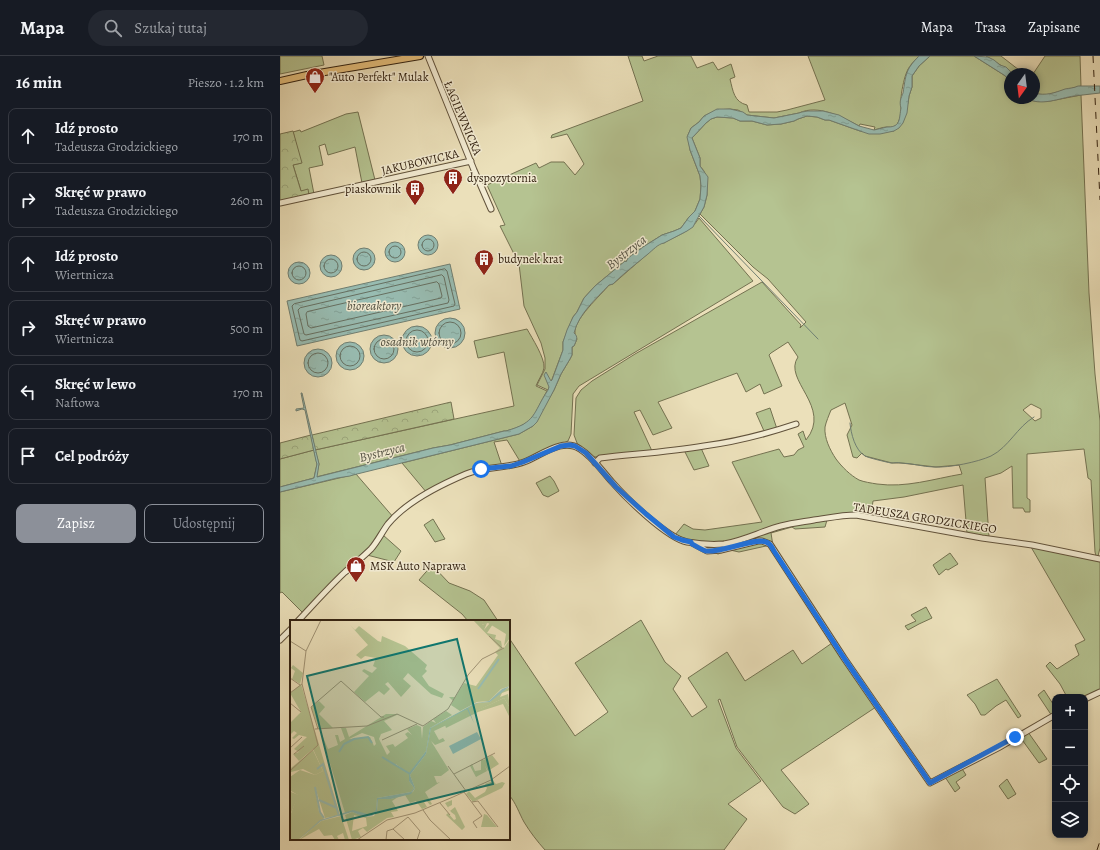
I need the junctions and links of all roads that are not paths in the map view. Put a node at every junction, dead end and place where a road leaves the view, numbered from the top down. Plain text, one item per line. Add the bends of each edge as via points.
1 (420, 56) edge
2 (428, 56) edge
3 (280, 81) edge
4 (470, 161) junction
5 (280, 203) edge
6 (491, 209) dead end
7 (796, 424) dead end
8 (595, 463) junction
9 (691, 542) junction
10 (1100, 559) edge
11 (299, 620) edge
12 (290, 630) edge
13 (280, 640) edge
14 (1100, 692) edge
15 (1088, 698) edge
16 (1052, 717) edge

1 - 3 main road
2 - 4 street, ŁAGIEWNICKA
4 - 5 street, JAKUBOWICKA
4 - 6 street, ŁAGIEWNICKA
7 - 8 street via 724,443 600,458
8 - 9 street, TADEUSZA GRODZICKIEGO via 616,487 646,514 674,537
8 - 11 street, TADEUSZA GRODZICKIEGO via 578,447 564,445 515,465 470,472 435,488 392,520 372,547 344,572
9 - 10 street, TADEUSZA GRODZICKIEGO via 724,544 789,524 856,515
9 - 16 street via 707,551 758,541 770,544 930,783
12 - 13 street
14 - 15 street

